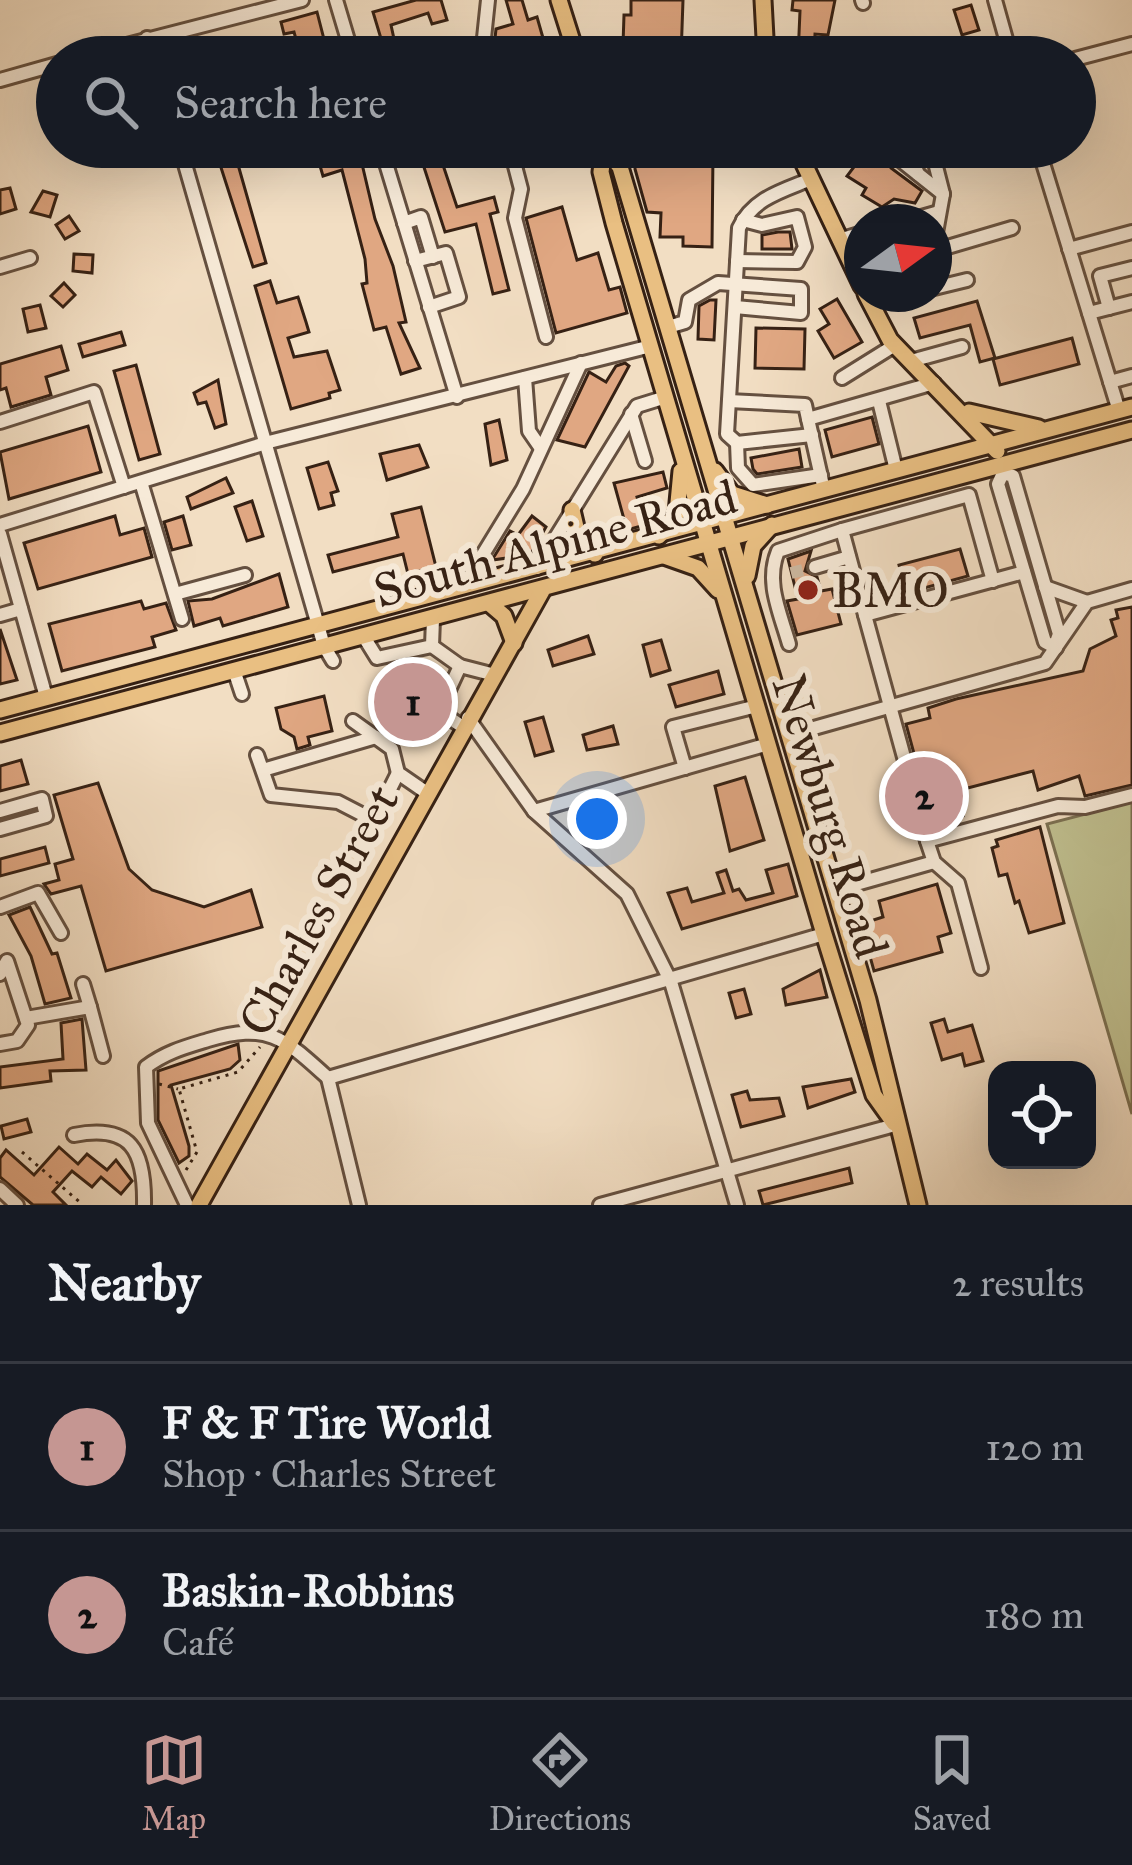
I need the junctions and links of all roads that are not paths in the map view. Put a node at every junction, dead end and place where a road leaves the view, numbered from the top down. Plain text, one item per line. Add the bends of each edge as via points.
1 (302, 0) edge
2 (336, 0) edge
3 (488, 0) edge
4 (559, 0) edge
5 (763, 0) edge
6 (995, 0) edge
7 (155, 36) edge
8 (347, 36) edge
9 (484, 36) edge
10 (570, 36) edge
11 (765, 36) edge
12 (1005, 36) edge
13 (1132, 44) edge
14 (1096, 53) edge
15 (36, 70) edge
16 (0, 80) edge
17 (186, 168) edge
18 (387, 168) edge
19 (516, 168) edge
20 (601, 168) edge
21 (620, 168) edge
22 (806, 168) edge
23 (910, 168) edge
24 (916, 168) edge
25 (936, 168) edge
26 (1045, 168) edge
27 (918, 174) junction
28 (811, 179) junction
29 (943, 194) junction
30 (941, 204) edge
31 (743, 220) junction
32 (404, 223) junction
33 (1012, 228) dead end
34 (1132, 232) edge
35 (844, 236) edge
36 (837, 237) junction
37 (952, 243) edge
38 (844, 249) edge
39 (1070, 249) junction
40 (433, 256) junction
41 (30, 258) dead end
42 (416, 261) junction
43 (737, 261) junction
44 (0, 267) edge
45 (1132, 268) edge
46 (967, 280) dead end
47 (736, 283) junction
48 (952, 284) edge
49 (1132, 302) edge
50 (429, 307) junction
51 (735, 307) junction
52 (1109, 308) junction
53 (876, 312) edge
54 (1089, 313) junction
55 (668, 328) junction
56 (546, 338) dead end
57 (895, 345) junction
58 (651, 346) junction
59 (962, 347) dead end
60 (911, 361) junction
61 (581, 363) junction
62 (1132, 376) edge
63 (525, 378) junction
64 (842, 378) dead end
65 (1110, 382) junction
66 (934, 383) junction
67 (457, 397) junction
68 (666, 398) junction
69 (729, 400) junction
70 (879, 401) junction
71 (957, 407) junction
72 (1125, 409) edge
73 (631, 414) junction
74 (808, 419) junction
75 (0, 422) edge
76 (1054, 428) junction
77 (1132, 430) edge
78 (812, 435) junction
79 (678, 439) junction
80 (269, 442) junction
81 (737, 443) junction
82 (994, 443) junction
83 (540, 447) junction
84 (707, 459) junction
85 (645, 460) dead end
86 (1002, 469) junction
87 (896, 470) junction
88 (141, 482) junction
89 (823, 483) junction
90 (124, 488) junction
91 (572, 510) junction
92 (772, 514) junction
93 (727, 527) junction
94 (0, 529) edge
95 (842, 530) junction
96 (705, 533) junction
97 (657, 538) junction
98 (595, 554) junction
99 (661, 556) junction
100 (849, 557) junction
101 (814, 567) tunnel mouth
102 (536, 570) junction
103 (1024, 572) junction
104 (791, 573) tunnel mouth
105 (244, 575) dead end
106 (468, 579) dead end
107 (772, 579) junction
108 (993, 581) junction
109 (1046, 587) junction
110 (1132, 589) edge
111 (542, 591) junction
112 (746, 592) junction
113 (175, 594) junction
114 (725, 599) junction
115 (1084, 599) junction
116 (490, 604) junction
117 (21, 609) junction
118 (0, 615) edge
119 (865, 615) junction
120 (182, 619) dead end
121 (433, 619) junction
122 (318, 623) junction
123 (364, 637) junction
124 (514, 643) junction
125 (789, 644) dead end
126 (432, 646) junction
127 (1056, 648) junction
128 (329, 653) junction
129 (460, 666) junction
130 (234, 670) junction
131 (495, 675) junction
132 (95, 684) junction
133 (242, 694) dead end
134 (46, 697) junction
135 (102, 705) junction
136 (889, 705) junction
137 (757, 706) junction
138 (0, 710) edge
139 (353, 721) dead end
140 (466, 723) junction
141 (0, 734) edge
142 (789, 735) junction
143 (376, 737) junction
144 (768, 744) junction
145 (257, 755) dead end
146 (685, 768) junction
147 (263, 770) junction
148 (398, 773) junction
149 (427, 793) junction
150 (1132, 795) edge
151 (0, 811) edge
152 (534, 811) junction
153 (0, 829) edge
154 (927, 841) junction
155 (934, 862) junction
156 (836, 890) junction
157 (813, 896) junction
158 (0, 907) edge
159 (62, 933) dead end
160 (824, 934) junction
161 (2, 962) edge
162 (981, 968) dead end
163 (671, 982) junction
164 (83, 984) dead end
165 (90, 1006) junction
166 (26, 1018) junction
167 (289, 1042) junction
168 (0, 1044) edge
169 (103, 1056) dead end
170 (328, 1078) junction
171 (896, 1125) junction
172 (74, 1135) dead end
173 (727, 1171) junction
174 (0, 1189) edge
175 (16, 1205) edge
176 (144, 1205) edge
177 (187, 1205) edge
178 (199, 1205) edge
179 (359, 1205) edge
180 (600, 1205) edge
181 (737, 1205) edge
182 (918, 1205) edge

1 - 7 street
2 - 8 street
3 - 9 street
4 - 10 main road
5 - 11 main road
6 - 12 street
13 - 14 street
15 - 16 street
17 - 80 street
18 - 32 street
19 - 56 street via 515,218
20 - 58 main road
21 - 55 main road, Newburg Road
22 - 28 main road
23 - 27 street
24 - 27 street
25 - 29 street
26 - 39 street
27 - 29 street
28 - 31 street via 763,200
28 - 36 main road
29 - 30 street
31 - 43 street
31 - 43 street via 762,225 797,217 806,247 797,262
32 - 40 street via 421,217
32 - 42 street
33 - 37 street
34 - 39 street
35 - 36 street
36 - 38 main road
39 - 54 street
40 - 42 street
40 - 50 street via 446,253 459,297
41 - 44 street
42 - 50 street
43 - 47 street
45 - 52 street via 1100,276
46 - 48 street
47 - 51 street
47 - 51 street via 801,289 801,313
47 - 55 street via 700,292 688,300 685,322
49 - 52 street
50 - 67 street
51 - 69 street
52 - 54 street
53 - 57 main road
54 - 65 street
55 - 84 main road, Newburg Road
57 - 60 main road
57 - 64 street
58 - 61 street
58 - 68 main road
59 - 60 street
60 - 66 main road
61 - 63 street
61 - 83 street
62 - 65 street
63 - 67 street
63 - 83 street via 530,430
65 - 72 street
66 - 70 street
66 - 71 main road
67 - 80 street
68 - 73 street
68 - 79 main road
69 - 74 street via 805,405
69 - 81 street via 727,434
70 - 74 street
70 - 87 street
71 - 76 main road via 999,423
71 - 82 main road
72 - 76 main road, South Alpine Road
73 - 85 street
73 - 91 street
74 - 78 street
75 - 90 street via 94,392
76 - 82 main road, South Alpine Road
77 - 86 main road, South Alpine Road
78 - 81 street
78 - 89 street
79 - 96 main road, Newburg Road
79 - 97 main road via 681,497
80 - 88 street
80 - 122 street
81 - 89 street via 738,468 753,485
82 - 86 main road
82 - 87 main road, South Alpine Road
83 - 106 street
84 - 92 main road via 733,494
84 - 93 main road, Newburg Road
86 - 92 main road, South Alpine Road
86 - 103 street via 998,484
86 - 109 street via 1013,476
87 - 89 main road, South Alpine Road
88 - 90 street
88 - 113 street
89 - 92 main road, South Alpine Road
90 - 94 street
91 - 98 main road via 579,540
91 - 102 street
92 - 93 main road, South Alpine Road
92 - 112 main road via 753,546
93 - 96 main road, South Alpine Road
93 - 112 main road, Newburg Road
94 - 117 street
95 - 100 street
95 - 107 street via 778,550
95 - 108 street via 969,495
96 - 97 main road, South Alpine Road
96 - 99 main road, South Alpine Road
96 - 114 main road, Newburg Road
97 - 98 main road, South Alpine Road
98 - 102 main road, South Alpine Road
99 - 111 main road, South Alpine Road
99 - 114 main road via 698,568
100 - 101 street
100 - 119 street
102 - 122 main road, South Alpine Road
103 - 108 street
103 - 127 street via 1045,642
104 - 107 street
105 - 113 street
107 - 125 street
108 - 119 street
109 - 115 street
109 - 127 street
110 - 115 street
111 - 116 main road, South Alpine Road
111 - 124 main road, Charles Street
112 - 142 main road, Newburg Road
113 - 120 street
114 - 137 main road, Newburg Road
115 - 127 street
116 - 121 main road, South Alpine Road
116 - 124 main road
117 - 118 street
117 - 134 street
119 - 136 street
121 - 123 main road, South Alpine Road
121 - 126 street
122 - 128 street
122 - 132 main road, South Alpine Road
123 - 126 street via 386,660
123 - 128 main road, South Alpine Road
124 - 131 main road, Charles Street
126 - 129 street
127 - 136 street via 1045,663
128 - 130 main road, South Alpine Road
129 - 131 street
129 - 140 street via 439,711
130 - 133 street
130 - 135 main road, South Alpine Road
131 - 140 main road, Charles Street
132 - 134 main road, South Alpine Road
132 - 135 main road
134 - 138 main road, South Alpine Road
135 - 141 main road, South Alpine Road
136 - 142 street
136 - 154 street
137 - 144 main road, Newburg Road
137 - 146 street via 673,728
139 - 143 street
140 - 149 main road, Charles Street
140 - 152 street
142 - 156 main road, Newburg Road
143 - 147 street
143 - 148 street via 398,757
144 - 146 street
144 - 157 main road, Newburg Road
145 - 147 street
146 - 152 street
147 - 148 street via 271,795 338,802 369,818
148 - 149 street
149 - 167 main road, Charles Street
150 - 154 street
151 - 153 street via 42,800 46,816
152 - 163 street via 627,894
154 - 155 street
155 - 156 street
155 - 162 street via 958,883
156 - 157 main road
156 - 171 main road, Newburg Road via 894,1092
157 - 160 main road, Newburg Road
158 - 159 street via 38,893
160 - 163 street
160 - 171 main road, Newburg Road via 874,1095
161 - 166 street
163 - 170 street
163 - 173 street
164 - 165 street
165 - 166 street
165 - 169 street
166 - 168 street via 17,1040
167 - 170 street
167 - 177 street via 240,1030 165,1053 146,1067 148,1123
167 - 178 main road, Charles Street
170 - 179 street
171 - 173 street
171 - 182 main road, Newburg Road
172 - 176 street via 121,1135 142,1168
173 - 180 street
173 - 181 street
174 - 175 street

